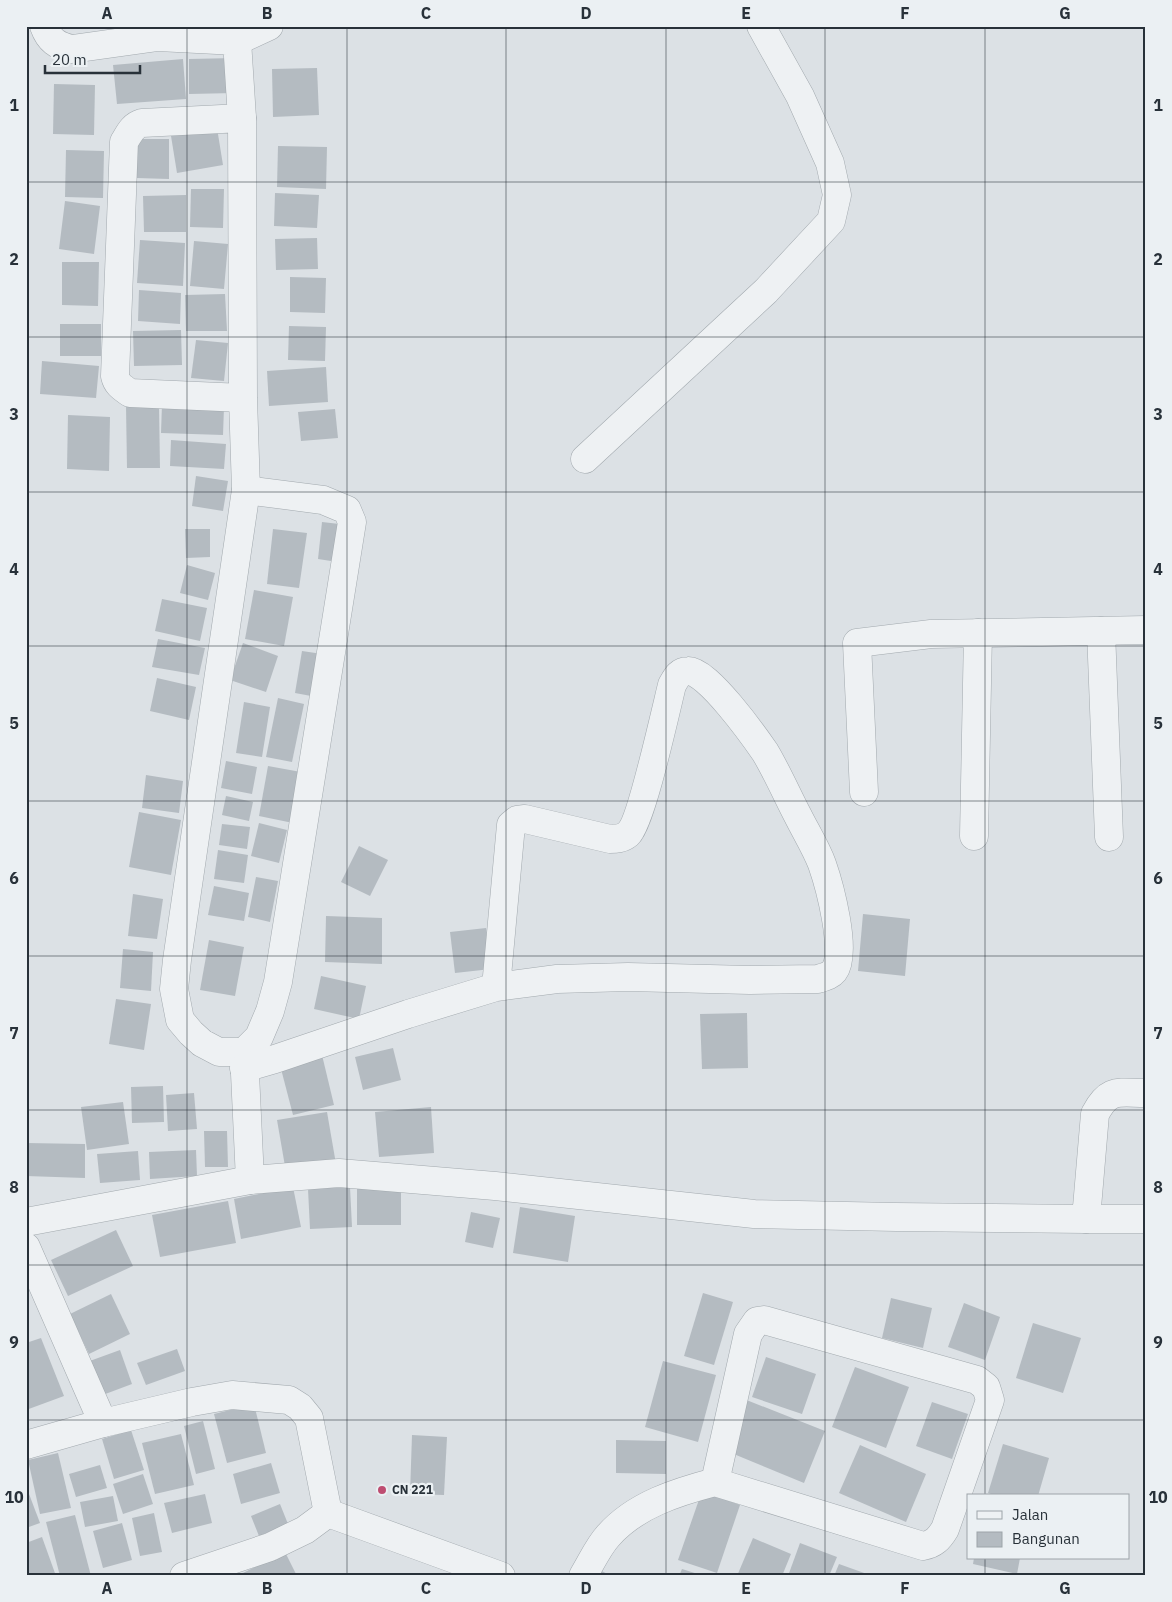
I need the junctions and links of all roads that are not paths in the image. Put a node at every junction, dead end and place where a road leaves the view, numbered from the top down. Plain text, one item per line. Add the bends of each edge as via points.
1 (44, 26) edge
2 (269, 26) edge
3 (761, 26) edge
4 (158, 32) edge
5 (237, 41) junction
6 (242, 118) junction
7 (243, 398) junction
8 (585, 460) dead end
9 (246, 490) junction
10 (1146, 630) edge
11 (1101, 631) junction
12 (978, 633) junction
13 (864, 792) dead end
14 (974, 836) dead end
15 (1109, 837) dead end
16 (496, 987) junction
17 (244, 1060) junction
18 (1146, 1093) edge
19 (250, 1180) junction
20 (1086, 1219) junction
21 (1146, 1219) edge
22 (26, 1222) edge
23 (26, 1247) edge
24 (104, 1423) junction
25 (26, 1445) edge
26 (715, 1482) junction
27 (328, 1513) junction
28 (184, 1576) edge
29 (501, 1576) edge
30 (583, 1576) edge

1 - 4 street via 48,37 60,46 72,49
2 - 5 street
3 - 8 street via 800,96 830,163 838,195 831,221 766,290
4 - 5 street
5 - 6 street
6 - 7 street
6 - 7 street via 142,123 136,125 124,142 115,376 120,386 130,393
7 - 9 street
9 - 17 street via 174,989 180,1020 190,1033 219,1052
9 - 17 street via 323,500 346,510 352,522 278,982 259,1037
10 - 11 street
11 - 12 street
11 - 15 street
12 - 13 street via 931,634 857,643
12 - 14 street
16 - 16 street via 511,825 526,819 610,839 629,833 642,803 672,685 682,673 696,673 742,721 766,754 821,862 835,912 839,942 836,970 818,979 628,977 557,979
16 - 17 street
17 - 19 street
18 - 20 street via 1111,1094 1102,1101 1095,1114
19 - 20 street via 339,1173 754,1214
19 - 22 street
20 - 21 street
23 - 24 street
24 - 25 street
24 - 27 street via 232,1395 288,1400 309,1418
26 - 26 street via 923,1546 929,1545 938,1540 945,1529 990,1400 986,1387 977,1380 949,1372 764,1320 756,1322 748,1334
26 - 30 street via 663,1499 624,1520 607,1537
27 - 28 street via 305,1530 270,1547
27 - 29 street

